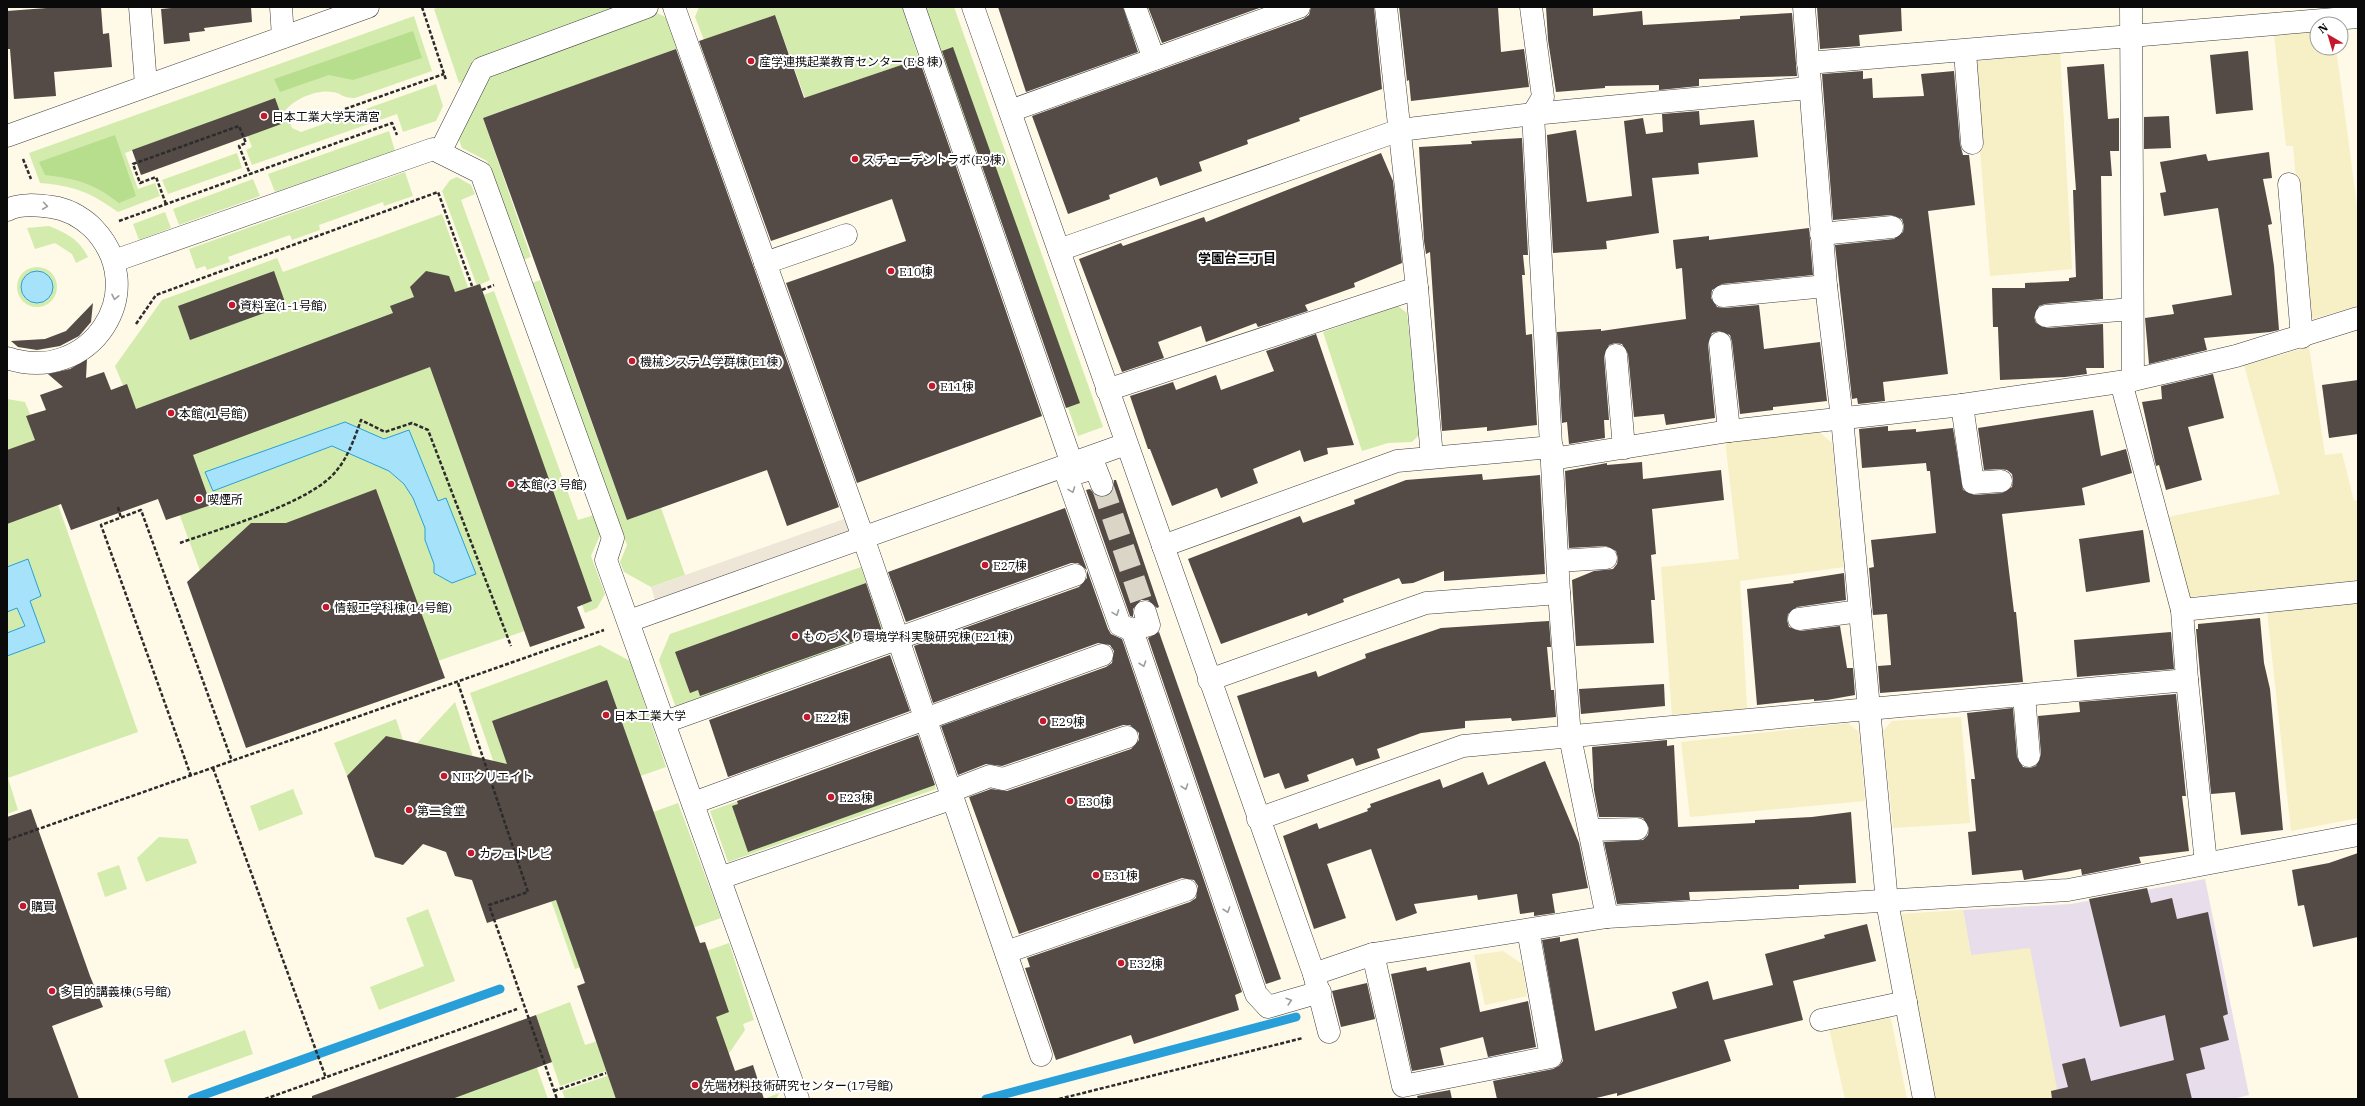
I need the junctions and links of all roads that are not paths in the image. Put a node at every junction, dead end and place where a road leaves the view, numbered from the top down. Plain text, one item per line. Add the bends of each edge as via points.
1 (140, 7) edge
2 (281, 7) edge
3 (368, 7) edge
4 (647, 7) edge
5 (674, 7) edge
6 (914, 7) edge
7 (973, 7) edge
8 (1135, 7) edge
9 (1299, 7) edge
10 (1386, 7) edge
11 (1531, 7) edge
12 (1804, 7) edge
13 (2131, 7) edge
14 (1275, 11) edge
15 (2358, 17) edge
16 (283, 37) junction
17 (2131, 37) junction
18 (1966, 52) junction
19 (1154, 59) junction
20 (1808, 63) junction
21 (146, 85) junction
22 (1809, 88) junction
23 (1010, 111) junction
24 (1533, 114) junction
25 (1400, 130) junction
26 (7, 136) edge
27 (1972, 143) dead end
28 (440, 152) junction
29 (2289, 184) dead end
30 (8, 207) edge
31 (1892, 228) dead end
32 (1821, 234) junction
33 (846, 235) dead end
34 (1059, 250) junction
35 (114, 261) junction
36 (765, 262) junction
37 (1826, 286) junction
38 (1417, 288) junction
39 (1723, 296) dead end
40 (2132, 309) junction
41 (2046, 316) dead end
42 (2358, 318) edge
43 (2302, 337) junction
44 (1720, 343) dead end
45 (1616, 355) dead end
46 (7, 358) edge
47 (37, 363) junction
48 (7, 369) edge
49 (2127, 381) junction
50 (1107, 390) junction
51 (1962, 405) junction
52 (1842, 418) junction
53 (1729, 431) junction
54 (1624, 448) junction
55 (1128, 449) junction
56 (1552, 453) junction
57 (1432, 457) junction
58 (1072, 464) junction
59 (2001, 481) dead end
60 (863, 537) junction
61 (1163, 546) junction
62 (1606, 558) dead end
63 (1558, 561) junction
64 (1074, 575) dead end
65 (2358, 592) edge
66 (1559, 593) junction
67 (2182, 610) junction
68 (1860, 611) junction
69 (1145, 612) tunnel mouth
70 (1799, 619) dead end
71 (629, 621) junction
72 (1132, 630) junction
73 (898, 638) junction
74 (1102, 655) dead end
75 (1209, 680) junction
76 (2187, 680) junction
77 (2024, 695) junction
78 (1869, 709) junction
79 (926, 718) junction
80 (665, 722) junction
81 (1127, 737) dead end
82 (1570, 737) junction
83 (2029, 756) dead end
84 (952, 795) junction
85 (693, 803) junction
86 (1258, 819) junction
87 (1637, 829) dead end
88 (1590, 830) junction
89 (2358, 835) edge
90 (2206, 863) junction
91 (720, 878) junction
92 (1186, 890) dead end
93 (1887, 902) junction
94 (1607, 917) junction
95 (1528, 930) junction
96 (1006, 952) junction
97 (1373, 954) junction
98 (1317, 983) junction
99 (1906, 1002) junction
100 (1822, 1020) dead end
101 (1329, 1032) road end
102 (1041, 1055) dead end
103 (798, 1099) edge
104 (1924, 1099) edge

1 - 21 street
2 - 16 street
3 - 16 street
4 - 28 street via 482,68
5 - 36 street
6 - 58 street
7 - 23 street
8 - 19 street
9 - 14 street
10 - 25 street
11 - 24 street via 1543,96
12 - 20 street
13 - 17 street
14 - 19 street
15 - 17 street
16 - 21 street
17 - 18 street
17 - 40 street
18 - 20 street
18 - 27 street
19 - 23 street
20 - 22 street
21 - 26 street
22 - 24 street
22 - 32 street
23 - 34 street
24 - 25 street
24 - 56 street
25 - 34 street
25 - 38 street
28 - 35 street via 433,149
28 - 71 street via 481,173 613,538 606,560
29 - 43 street
30 -> 35 street via 36,204 61,208 84,220 102,238
31 - 32 street
32 - 37 street
33 - 36 street
34 - 50 street
35 -> 47 street via 117,288 111,314 97,337 76,354 50,363
36 - 60 street
37 - 39 street
37 - 52 street
38 - 50 street
38 - 57 street
40 - 41 street
40 - 49 street
42 - 43 street
43 - 49 street via 2236,356
44 - 53 street
45 - 54 street
46 - 47 street via 23,363
47 - 48 street
49 - 51 street
49 - 67 street
50 - 55 street
51 - 52 street
51 - 59 street via 1973,483
52 - 53 street
52 - 68 street
53 - 54 street
54 - 56 street
55 - 58 street
55 - 61 street
55 -> 72 street via 1098,476 1067,476 1120,625
56 - 57 street
56 - 63 street
57 - 61 street via 1397,461
58 - 60 street
60 - 71 street
60 - 73 street
61 - 75 street
62 - 63 street
63 - 66 street
64 - 73 street
65 - 67 street
66 - 75 street via 1426,603
66 - 82 street
67 - 76 street
68 - 70 street
68 - 78 street
69 - 72 street via 1149,625
71 - 80 street
72 -> 98 street via 1256,994 1268,1007
73 - 79 street
73 - 80 street
74 - 79 street
75 - 86 street
76 - 77 street
76 - 90 street
77 - 78 street
77 - 83 street
78 - 82 street
78 - 93 street
79 - 84 street
79 - 85 street
80 - 85 street
81 - 84 street via 1003,779 990,776
82 - 86 street via 1463,746
82 - 88 street
84 - 91 street
84 - 96 street
85 - 91 street
86 - 98 street
87 - 88 street
88 - 94 street
89 - 90 street
90 - 93 street via 2068,890
91 - 103 street
92 - 96 street
93 - 94 street
93 - 99 street
94 - 95 street
95 - 97 street
95 - 97 street via 1551,1057 1403,1086
96 - 102 street
97 - 98 street
98 - 101 street
99 - 100 street
99 - 104 street

